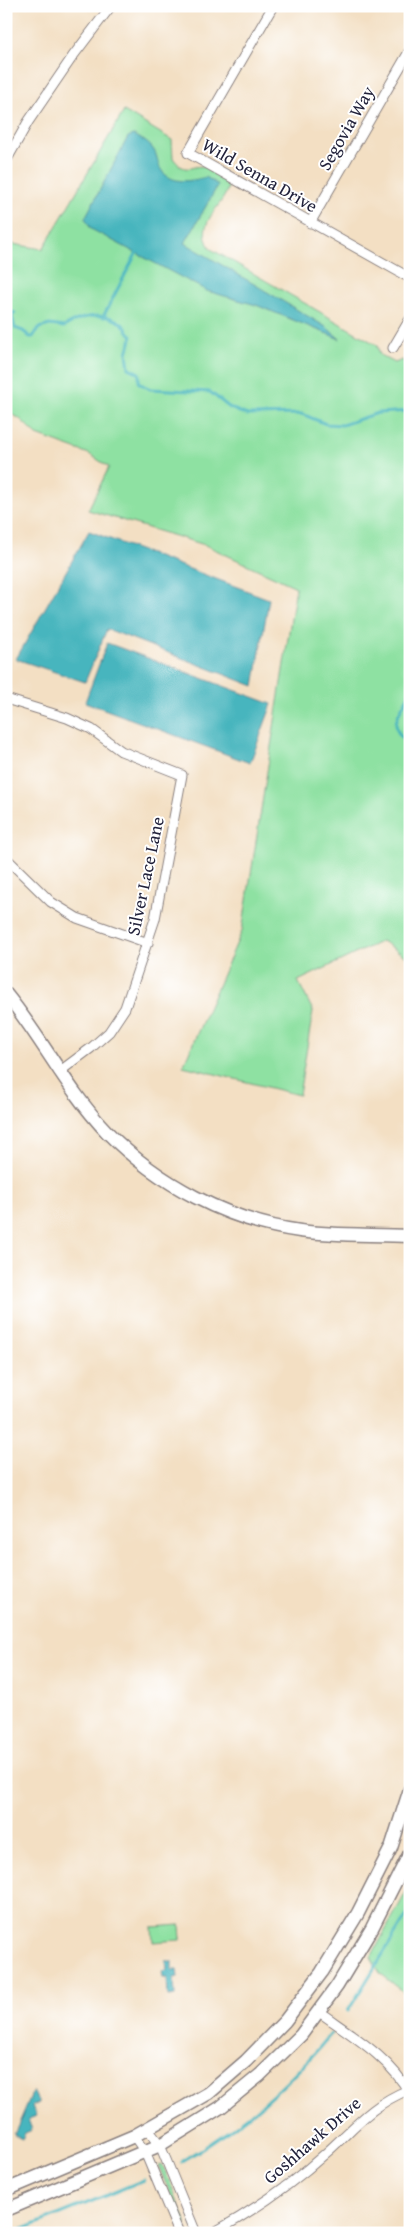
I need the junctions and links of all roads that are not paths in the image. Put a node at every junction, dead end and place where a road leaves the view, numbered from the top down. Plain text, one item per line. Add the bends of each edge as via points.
1 (111, 6) edge
2 (273, 6) edge
3 (410, 50) edge
4 (6, 161) edge
5 (310, 223) junction
6 (410, 278) edge
7 (410, 319) edge
8 (393, 348) dead end
9 (6, 699) edge
10 (6, 858) edge
11 (148, 943) junction
12 (6, 994) edge
13 (59, 1072) junction
14 (410, 1236) edge
15 (410, 1789) edge
16 (410, 1853) edge
17 (318, 2011) junction
18 (409, 2092) edge
19 (148, 2128) junction
20 (134, 2136) junction
21 (160, 2145) junction
22 (145, 2152) junction
23 (6, 2190) edge
24 (6, 2210) edge
25 (179, 2233) edge
26 (196, 2233) edge
27 (213, 2233) edge

1 - 4 street via 28,122
2 - 5 street, Wild Senna Drive via 188,153
3 - 5 street, Segovia Way
5 - 6 street, Wild Senna Drive
7 - 8 street
9 - 11 street, Silver Lace Lane via 67,718 91,729 121,751 182,774
10 - 11 street via 51,902 77,918
11 - 13 street, Silver Lace Lane via 124,1008 109,1032
12 - 13 main road via 29,1022
13 - 14 main road via 107,1132 180,1190 223,1210 277,1227
15 - 19 main road via 391,1848 358,1913 322,1972 285,2021 209,2093
16 - 17 main road via 372,1928
17 - 18 street via 383,2059
17 - 21 main road via 301,2035 260,2075 221,2107
18 - 27 street, Goshhawk Drive via 376,2106 302,2173
19 - 20 main road
19 - 21 street
20 - 22 street
20 - 23 main road
21 - 22 main road
21 - 26 street
22 - 24 main road
22 - 25 street

